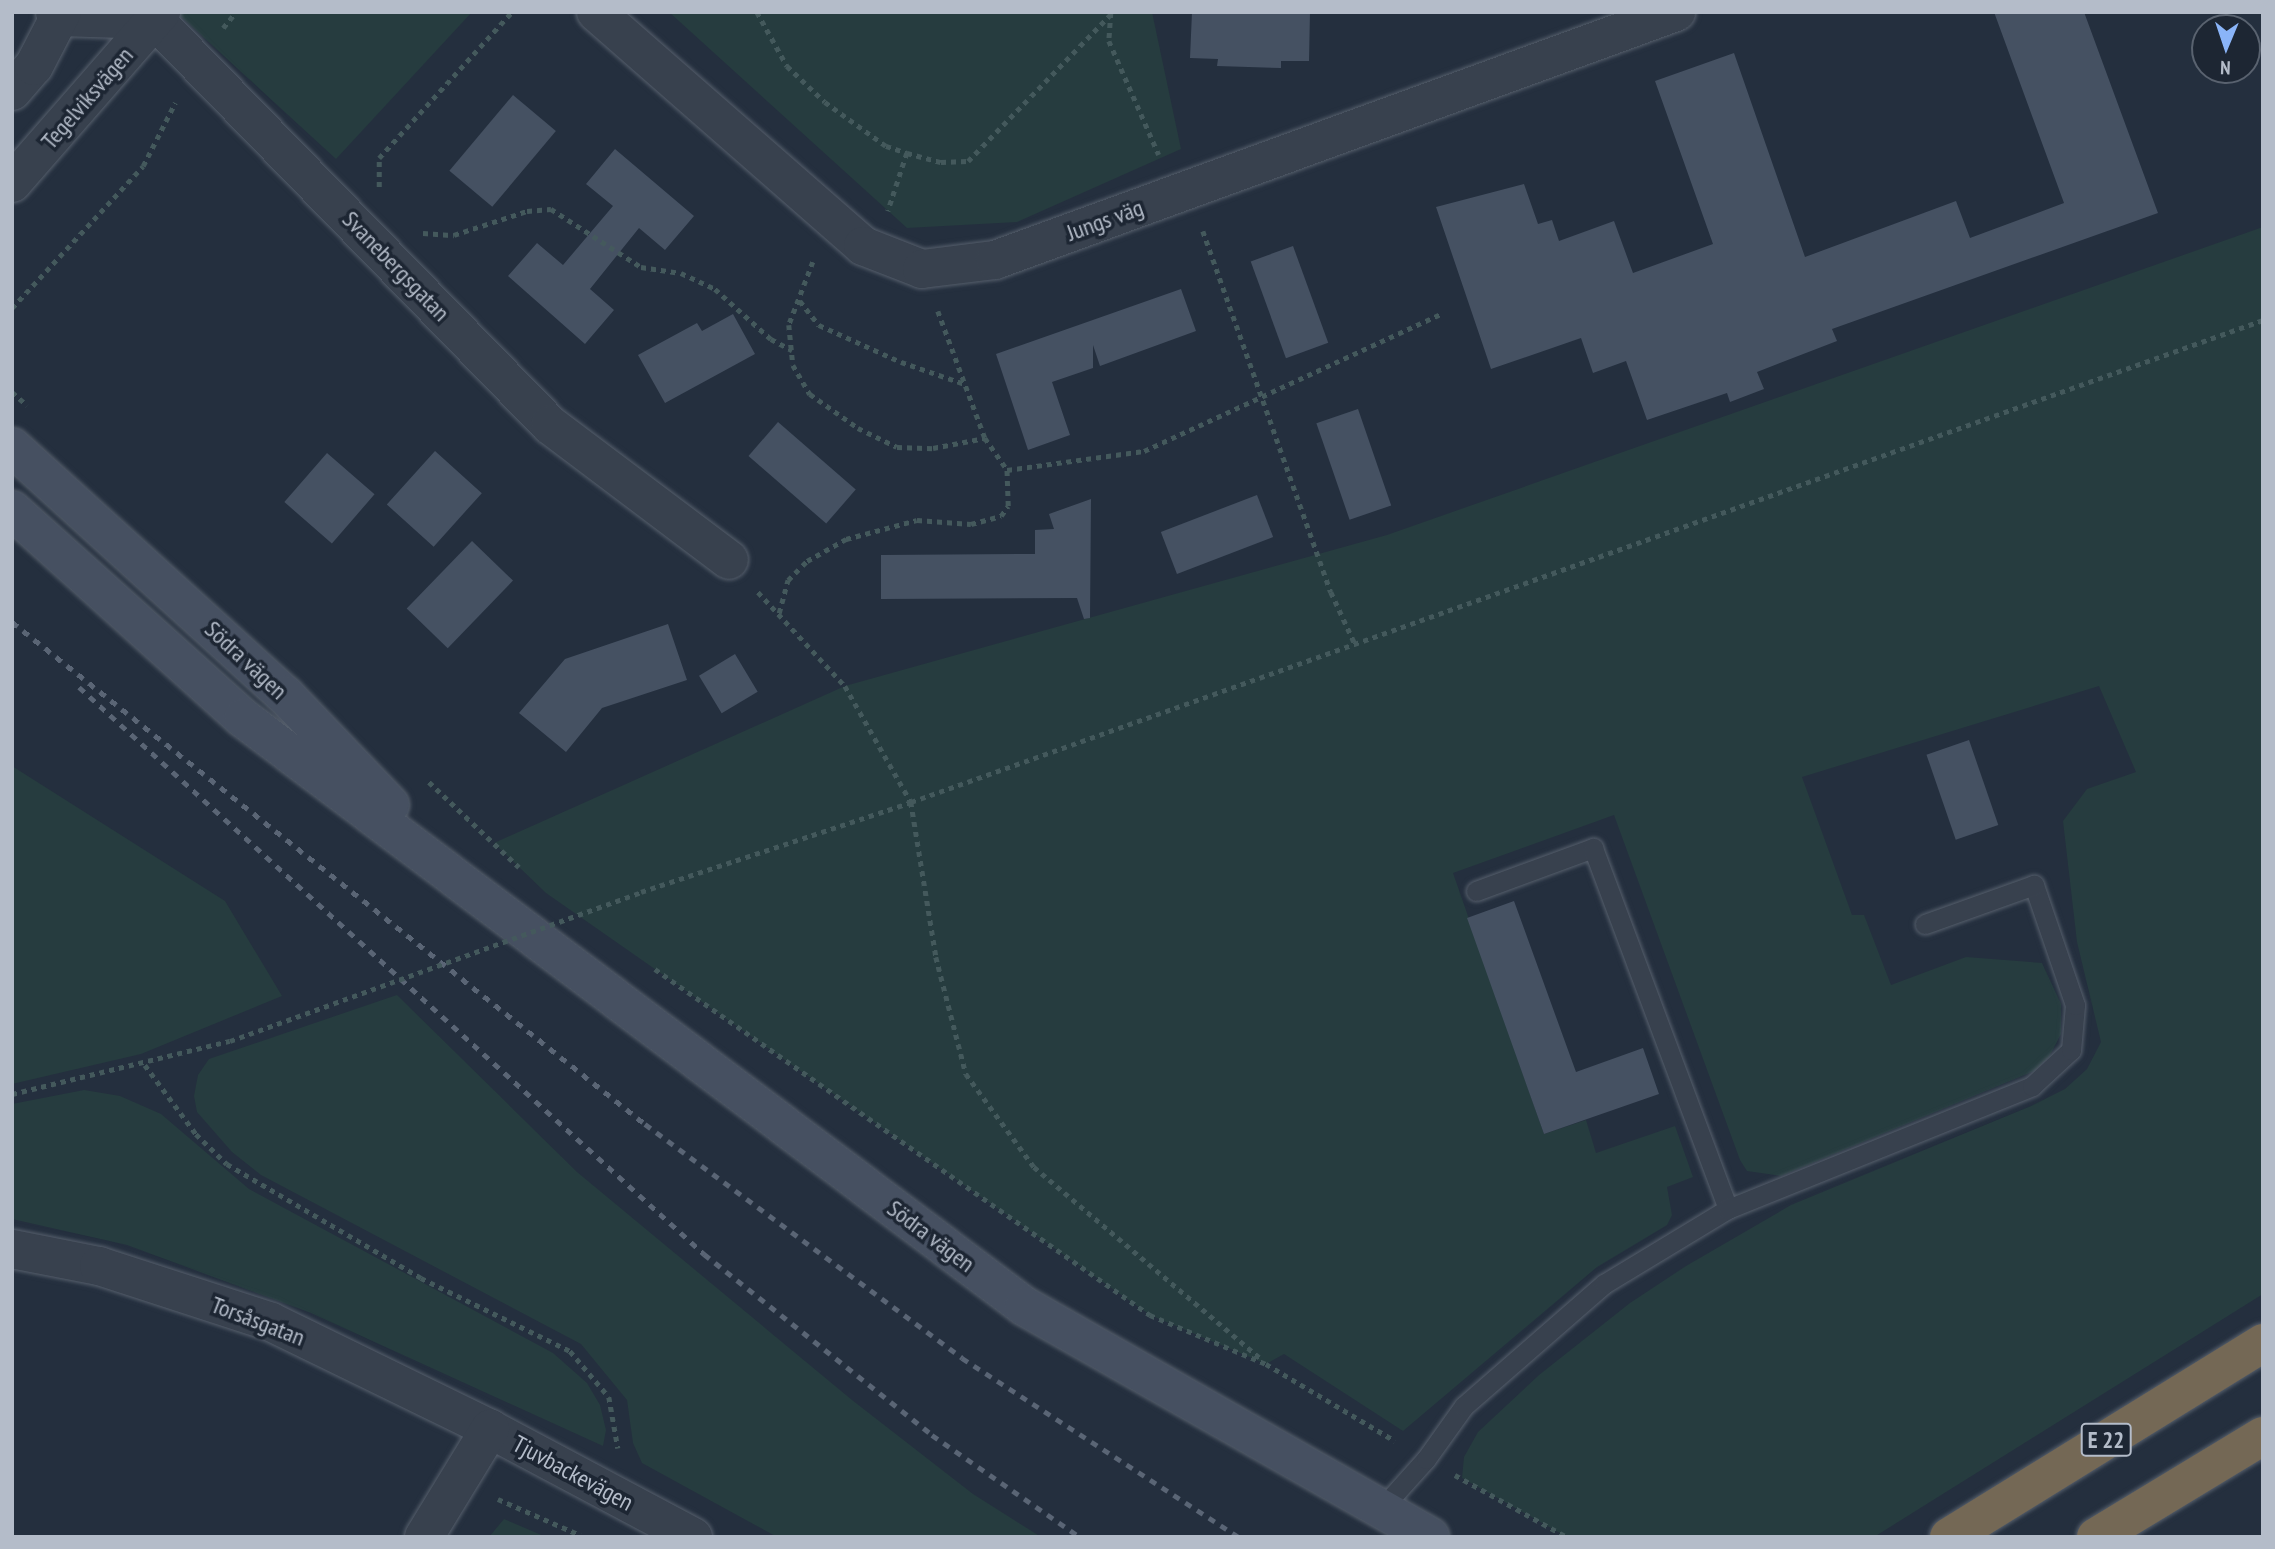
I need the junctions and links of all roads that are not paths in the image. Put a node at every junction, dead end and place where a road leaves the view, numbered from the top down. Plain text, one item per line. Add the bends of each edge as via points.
1 (596, 12) edge
2 (1676, 12) edge
3 (59, 14) edge
4 (158, 16) edge
5 (12, 90) edge
6 (12, 183) edge
7 (12, 447) edge
8 (12, 510) edge
9 (729, 560) road end
10 (466, 886) junction
11 (1476, 891) dead end
12 (1925, 924) dead end
13 (1728, 1209) junction
14 (12, 1249) edge
15 (2263, 1343) edge
16 (490, 1429) junction
17 (2263, 1436) edge
18 (1381, 1509) junction
19 (424, 1537) edge
20 (693, 1537) edge
21 (1430, 1537) edge
22 (1948, 1537) edge
23 (2096, 1537) edge

1 - 2 street, Jungs väg via 863,246 922,269 995,260
3 - 4 street
3 - 5 street via 34,66
4 - 6 street, Tegelviksvägen
4 - 9 street, Svanebergsgatan via 550,425
7 - 10 main road, Södra vägen via 285,695
8 - 10 main road, Södra vägen via 243,718
10 - 18 main road, Södra vägen via 1024,1306
11 - 13 lane via 1593,848
12 - 13 lane via 2034,885 2075,1005 2071,1050 2032,1086
13 - 18 lane via 1604,1284 1464,1406 1426,1459
14 - 16 street, Torsåsgatan via 99,1266 271,1322
15 - 22 highway, E 22
16 - 19 street
16 - 20 street, Tjuvbackevägen
17 - 23 highway
18 - 21 main road, Södra vägen

